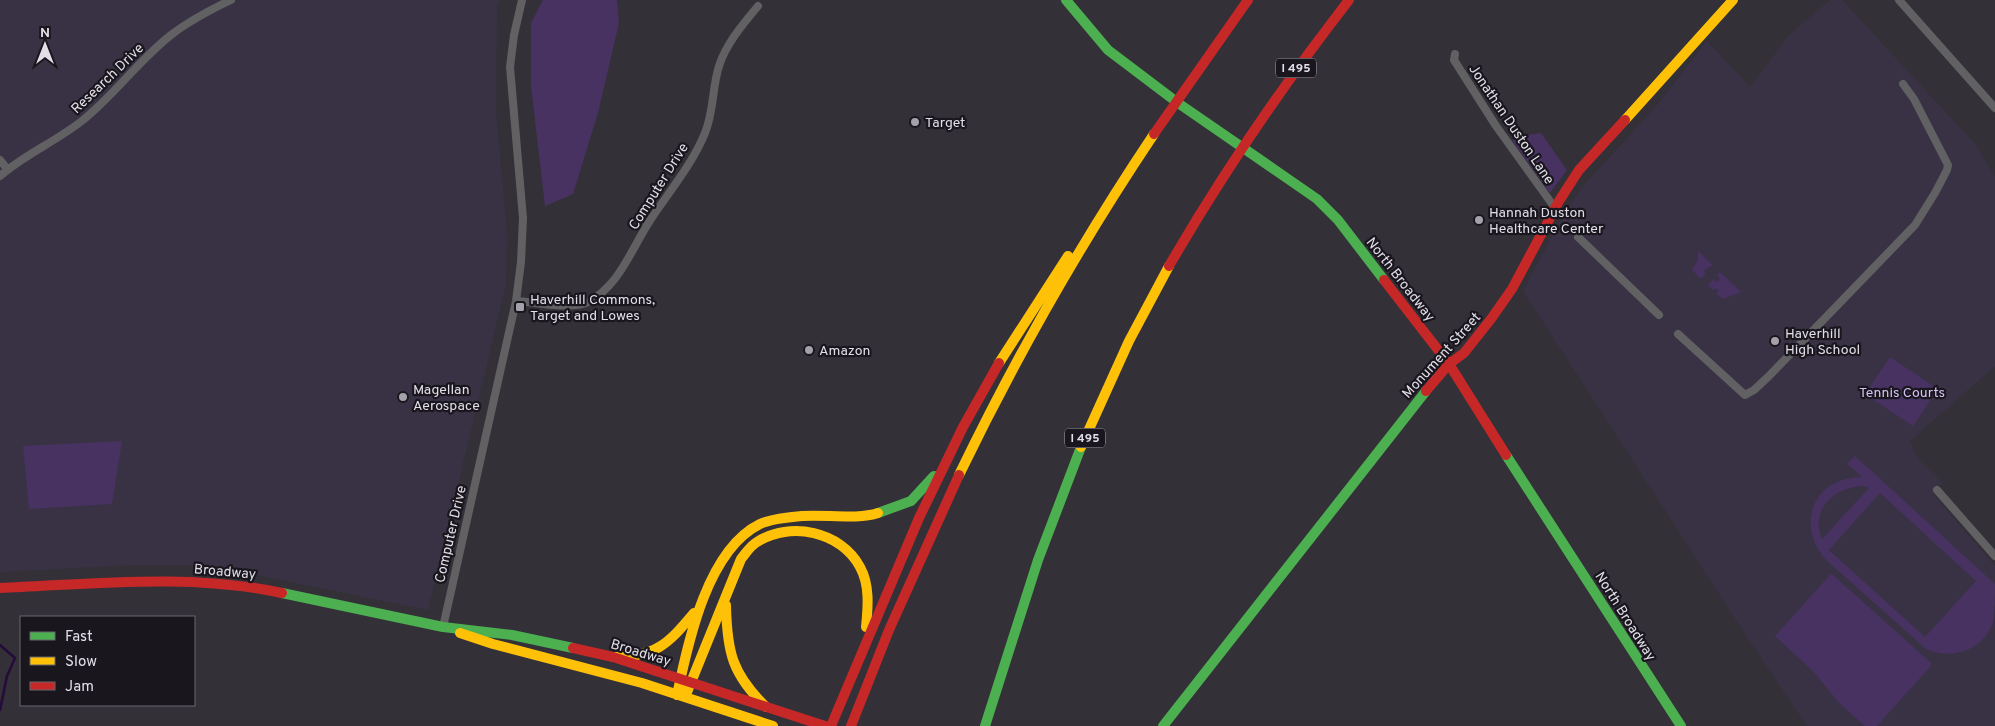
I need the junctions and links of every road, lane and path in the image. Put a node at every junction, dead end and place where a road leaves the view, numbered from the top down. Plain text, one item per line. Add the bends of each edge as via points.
1 (231, 0) edge
2 (522, 0) edge
3 (1066, 0) edge
4 (1248, 0) edge
5 (1348, 0) edge
6 (1733, 0) edge
7 (1899, 0) edge
8 (758, 6) dead end
9 (1455, 54) dead end
10 (1903, 84) dead end
11 (1995, 108) edge
12 (0, 160) edge
13 (8, 170) junction
14 (0, 176) edge
15 (1107, 207) junction
16 (1555, 208) junction
17 (1578, 237) dead end
18 (516, 301) junction
19 (1659, 315) dead end
20 (1678, 334) dead end
21 (1449, 364) junction
22 (943, 467) junction
23 (1936, 490) dead end
24 (1995, 556) edge
25 (0, 588) edge
26 (726, 591) junction
27 (702, 605) junction
28 (443, 627) junction
29 (864, 641) junction
30 (613, 657) junction
31 (679, 677) junction
32 (691, 681) junction
33 (681, 696) junction
34 (766, 707) junction
35 (773, 726) edge
36 (825, 726) edge
37 (831, 726) edge
38 (851, 726) edge
39 (984, 726) edge
40 (1163, 726) edge
41 (1681, 726) edge

1 - 13 street, Research Drive via 171,35 87,117
2 - 18 street, Computer Drive via 510,68 523,218
3 - 21 main road, North Broadway via 1108,50 1317,199 1339,220
4 - 15 main road via 1186,86
5 - 39 main road, I 495 via 1285,83 1203,209 1110,380 1048,531
6 - 16 main road, Monument Street via 1579,170
7 - 11 street
8 - 18 street, Computer Drive via 728,45 719,66 712,112 701,141 609,286 587,303
9 - 16 street, Jonathan Duston Lane via 1454,60 1474,92
10 - 20 street via 1948,165 1915,225 1769,376 1745,395
12 - 13 street
13 - 14 street, Research Drive
15 - 22 main road via 1021,322
15 - 38 main road via 1029,341 973,446 909,584
16 - 21 main road, Monument Street via 1512,289 1464,353
17 - 19 street
18 - 28 street, Computer Drive
21 - 40 main road, Monument Street
21 - 41 main road, North Broadway
22 - 27 main road via 911,501 875,514 800,516 761,524 737,540
22 - 29 main road
23 - 24 street
25 - 28 main road, Broadway via 203,581 247,585
26 - 29 main road via 741,558 755,543 794,529 819,532 838,542 857,561 864,576 869,597
26 - 32 main road
26 - 34 main road via 726,627 731,656 744,684
27 - 30 main road via 664,647 650,655
27 - 31 main road via 690,634
28 - 30 main road, Broadway via 512,634
28 - 33 main road, Broadway
29 - 37 main road
30 - 31 main road, Broadway
31 - 32 main road, Broadway
31 - 33 main road
32 - 33 main road
32 - 34 main road, Broadway
33 - 35 main road, Broadway
34 - 36 main road, Broadway

